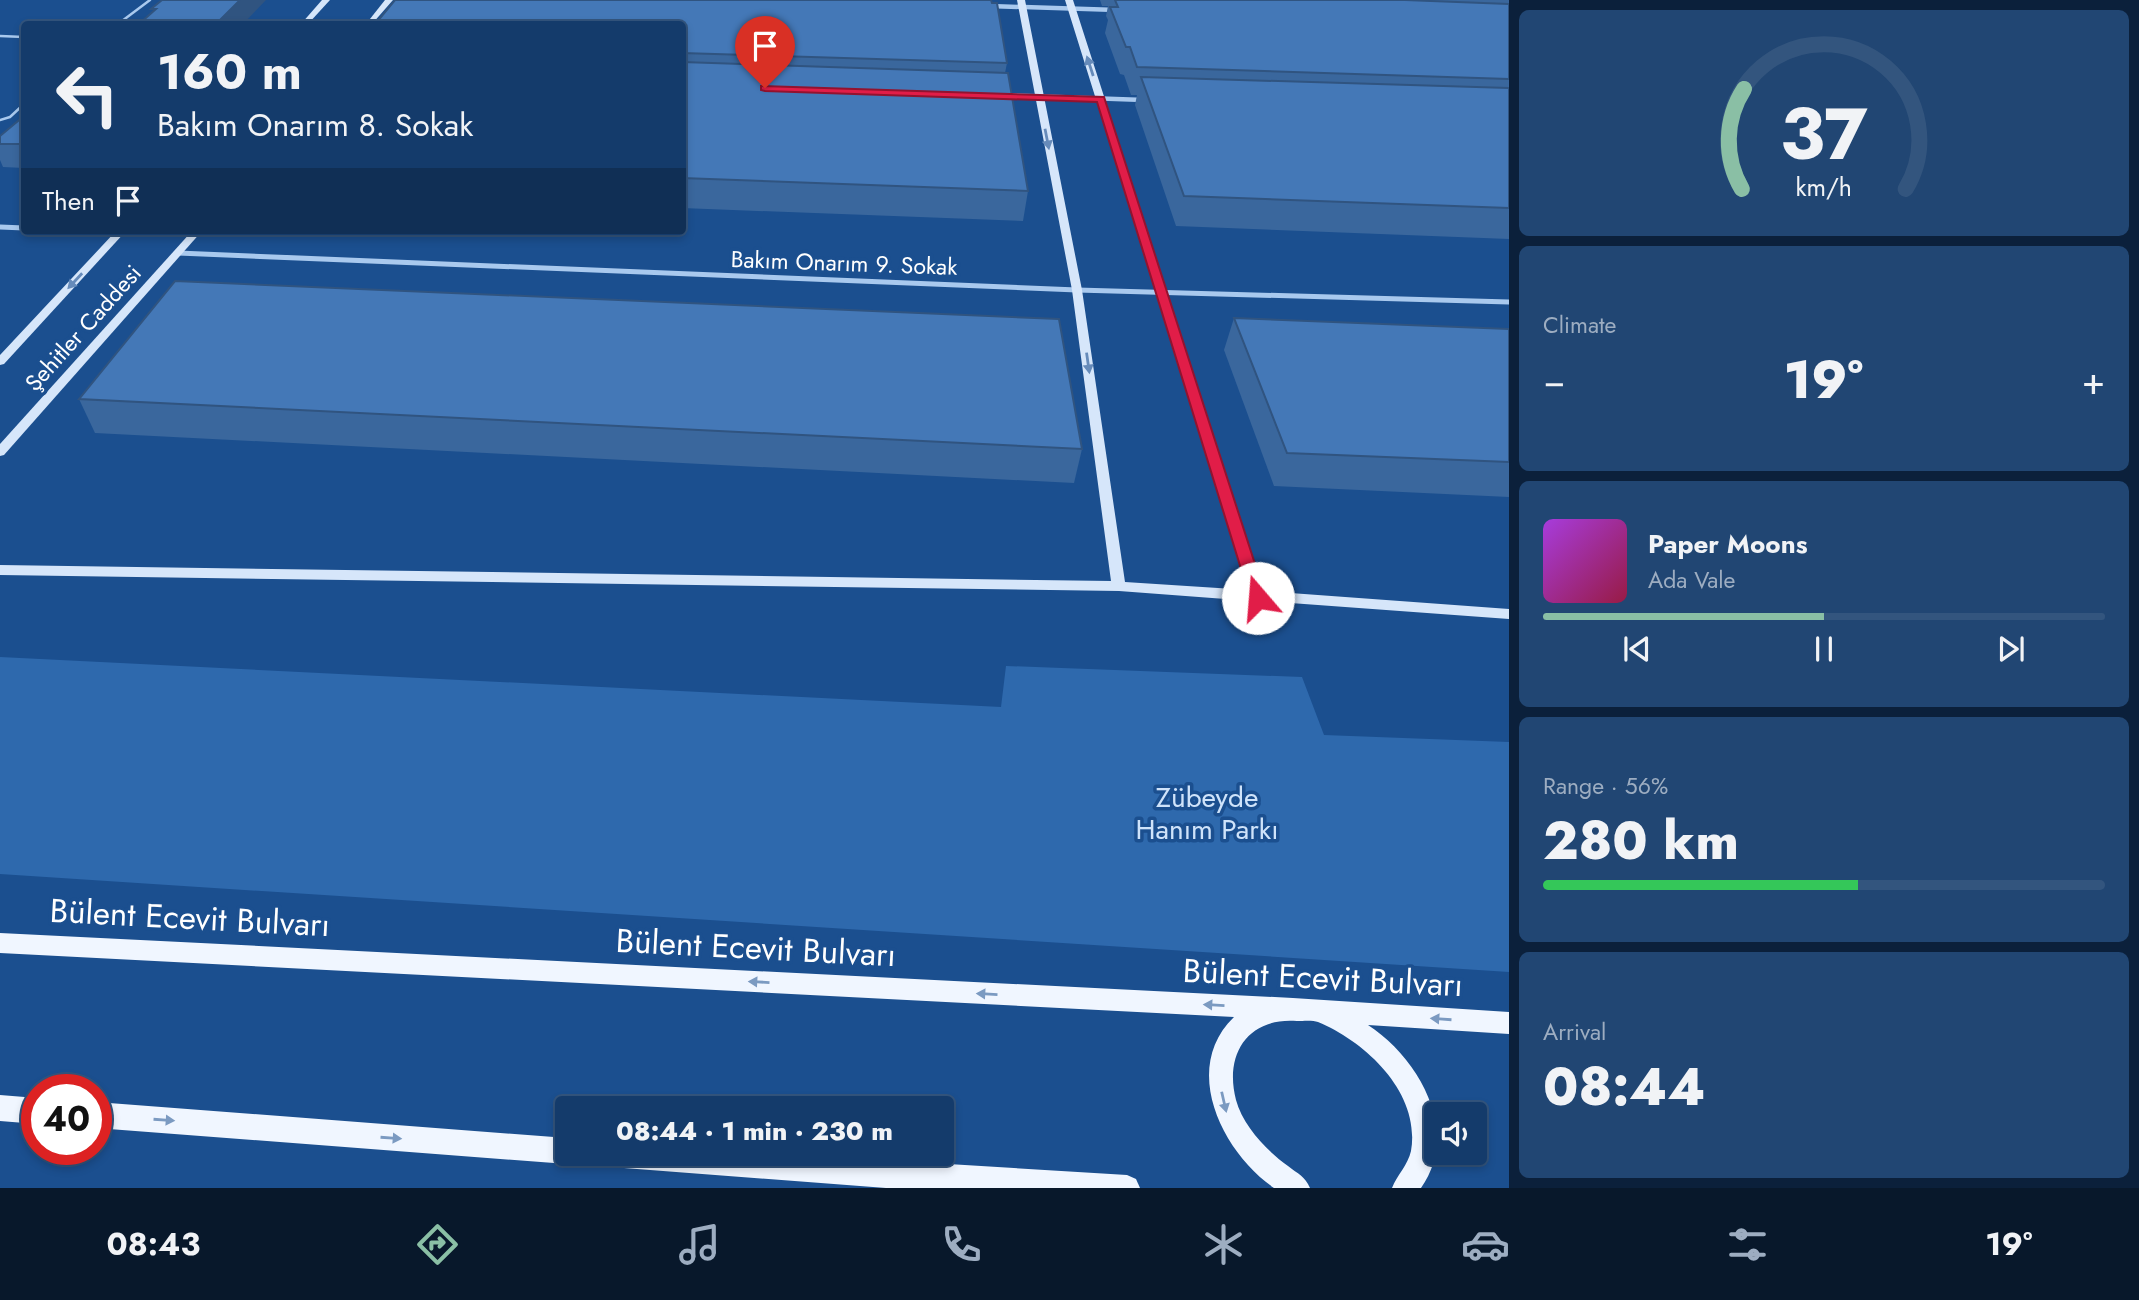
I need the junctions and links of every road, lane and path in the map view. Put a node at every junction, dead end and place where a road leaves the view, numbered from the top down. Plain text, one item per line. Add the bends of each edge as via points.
1 (150, 0) edge
2 (326, 0) edge
3 (389, 0) edge
4 (1022, 3) edge
5 (1070, 4) edge
6 (981, 5) edge
7 (1126, 11) edge
8 (122, 21) edge
9 (307, 21) edge
10 (372, 21) edge
11 (0, 36) edge
12 (21, 37) edge
13 (997, 94) edge
14 (1038, 96) junction
15 (1101, 99) junction
16 (1155, 101) edge
17 (21, 107) edge
18 (0, 120) edge
19 (0, 227) edge
20 (21, 228) edge
21 (116, 235) edge
22 (194, 235) edge
23 (178, 253) junction
24 (1077, 290) junction
25 (1162, 293) junction
26 (1509, 302) edge
27 (0, 362) edge
28 (0, 452) edge
29 (0, 570) edge
30 (1119, 586) junction
31 (1258, 598) junction
32 (1509, 614) edge
33 (0, 943) edge
34 (1293, 1009) junction
35 (1509, 1023) edge
36 (0, 1108) edge
37 (21, 1110) edge
38 (112, 1116) edge
39 (555, 1150) edge
40 (724, 1166) edge
41 (869, 1181) edge
42 (1127, 1188) edge
43 (1297, 1188) edge
44 (1405, 1188) edge

1 - 8 lane
2 - 9 street
3 - 10 street
4 - 5 street
4 - 6 street
4 - 14 street
5 - 7 street
15 -> 5 street
11 - 12 lane
13 - 14 street
14 - 15 street
14 -> 24 street
15 - 16 street
15 - 25 street
17 - 18 lane
19 - 20 street
21 -> 27 street, Şehitler Caddesi
22 - 23 street, Şehitler Caddesi
23 - 24 street, Bakım Onarım 9. Sokak
23 - 28 street, Şehitler Caddesi
24 - 25 street, Bakım Onarım 9. Sokak
24 -> 30 street
25 - 26 street, Bakım Onarım 9. Sokak
25 - 31 street
29 - 30 street
30 - 31 street
31 - 32 street
34 -> 33 main road, Bülent Ecevit Bulvarı
35 -> 34 main road, Bülent Ecevit Bulvarı
34 -> 43 main road via 1262,1013 1238,1027 1224,1050 1219,1080 1227,1113 1246,1146 1275,1175
34 - 44 main road via 1323,1014 1354,1028 1381,1049 1404,1076 1419,1107 1425,1137 1420,1166
36 - 37 main road
38 -> 39 main road
40 - 41 main road
41 - 42 main road

